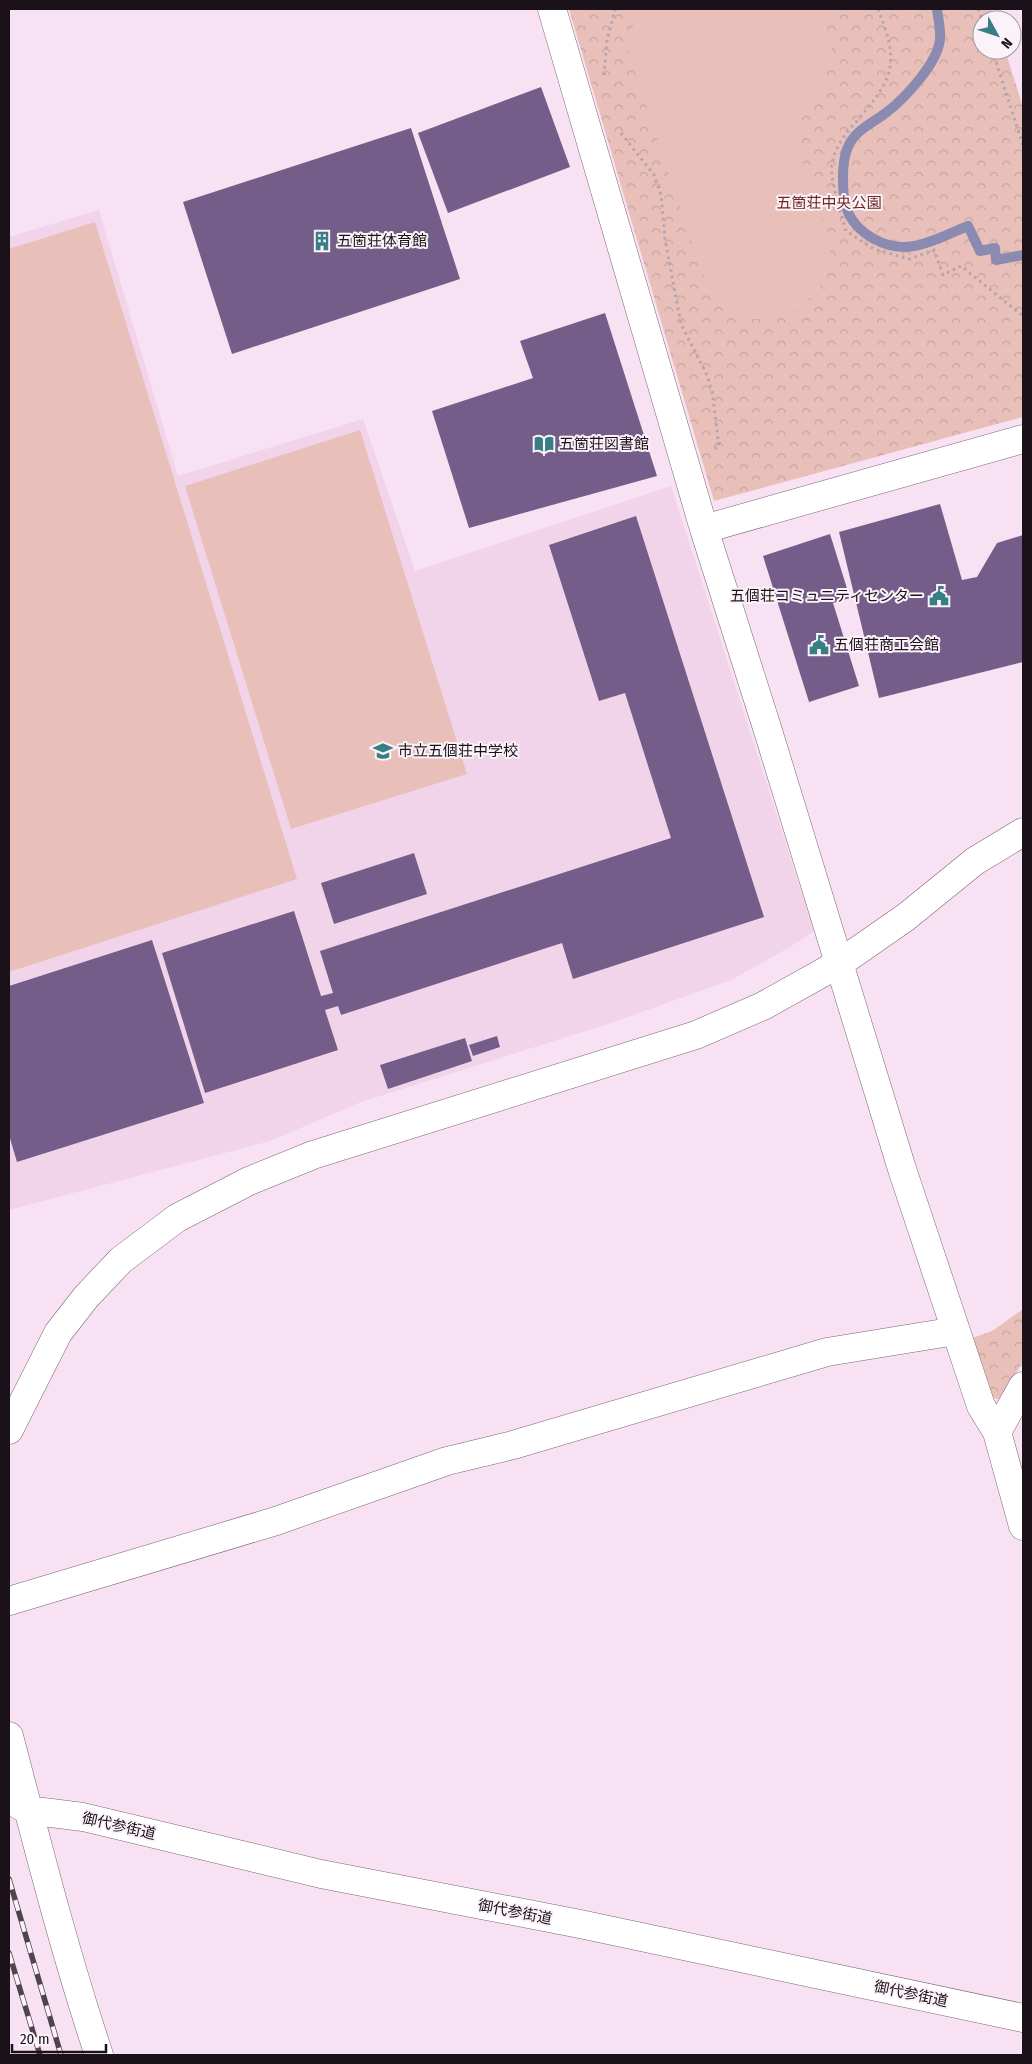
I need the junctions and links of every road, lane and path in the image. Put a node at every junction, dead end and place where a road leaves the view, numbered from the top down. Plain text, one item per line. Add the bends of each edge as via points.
1 (552, 9) edge
2 (614, 9) edge
3 (878, 9) edge
4 (995, 60) edge
5 (604, 80) dead end
6 (619, 127) dead end
7 (1023, 145) edge
8 (1023, 316) edge
9 (1023, 439) edge
10 (683, 458) junction
11 (704, 529) junction
12 (1023, 832) edge
13 (840, 963) junction
14 (956, 1331) junction
15 (1023, 1386) edge
16 (9, 1430) edge
17 (997, 1432) junction
18 (1023, 1526) edge
19 (9, 1601) edge
20 (9, 1736) edge
21 (18, 1804) edge
22 (1023, 2018) edge
23 (99, 2055) edge

1 - 10 street
2 - 5 path
3 - 8 path via 888,34 892,66 882,90 841,139 831,166 846,231 874,249 909,259 934,250 943,275 961,266
4 - 7 path
6 - 10 path via 654,175 661,195 665,240 681,324 712,390 719,447
9 - 11 street
10 - 11 street
11 - 13 street
12 - 13 street via 975,861 906,917
13 - 14 street via 902,1169
13 - 16 street via 763,1006 696,1035 313,1155 249,1181 176,1218 121,1260 80,1304 58,1333
14 - 17 street via 981,1406
14 - 19 street via 827,1352 447,1461 276,1521
15 - 17 street
17 - 18 street
20 - 21 street
21 - 22 street, 御代参街道 via 321,1874 580,1924
21 - 23 street

